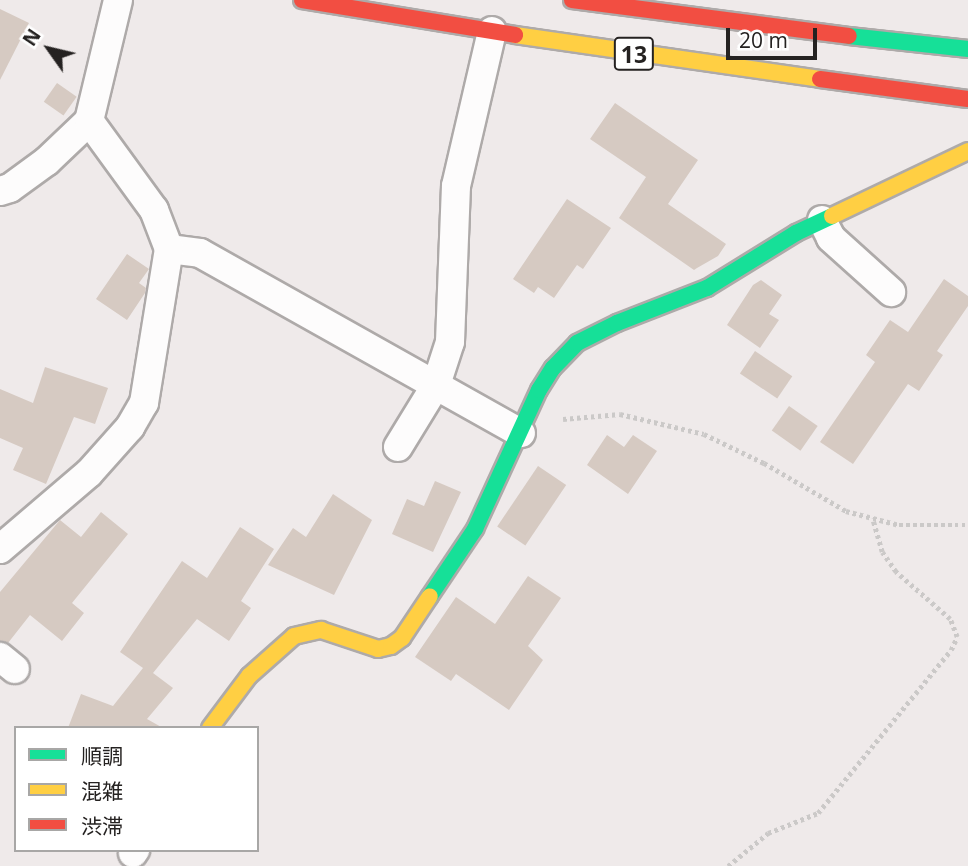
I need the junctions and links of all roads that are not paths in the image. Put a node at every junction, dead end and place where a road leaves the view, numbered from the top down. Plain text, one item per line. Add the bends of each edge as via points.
1 (118, 0) edge
2 (302, 0) edge
3 (572, 0) edge
4 (492, 31) junction
5 (968, 50) edge
6 (968, 99) edge
7 (89, 121) junction
8 (968, 151) edge
9 (0, 191) edge
10 (822, 220) junction
11 (169, 249) junction
12 (891, 292) dead end
13 (436, 385) junction
14 (521, 433) junction
15 (398, 447) dead end
16 (0, 549) edge
17 (212, 726) edge

1 - 7 street
2 - 4 main road, 13
3 - 5 main road, 13
4 - 6 main road, 13
4 - 13 street via 456,186 450,342
7 - 9 street via 47,161
7 - 11 street via 154,210
8 - 10 main road
10 - 12 street via 831,238
10 - 14 main road via 707,288 577,343 538,390
11 - 13 street via 200,253
11 - 16 street via 145,403 89,473
13 - 14 street
13 - 15 street
14 - 17 main road via 475,529 402,638 378,649 321,630 294,636 249,676

